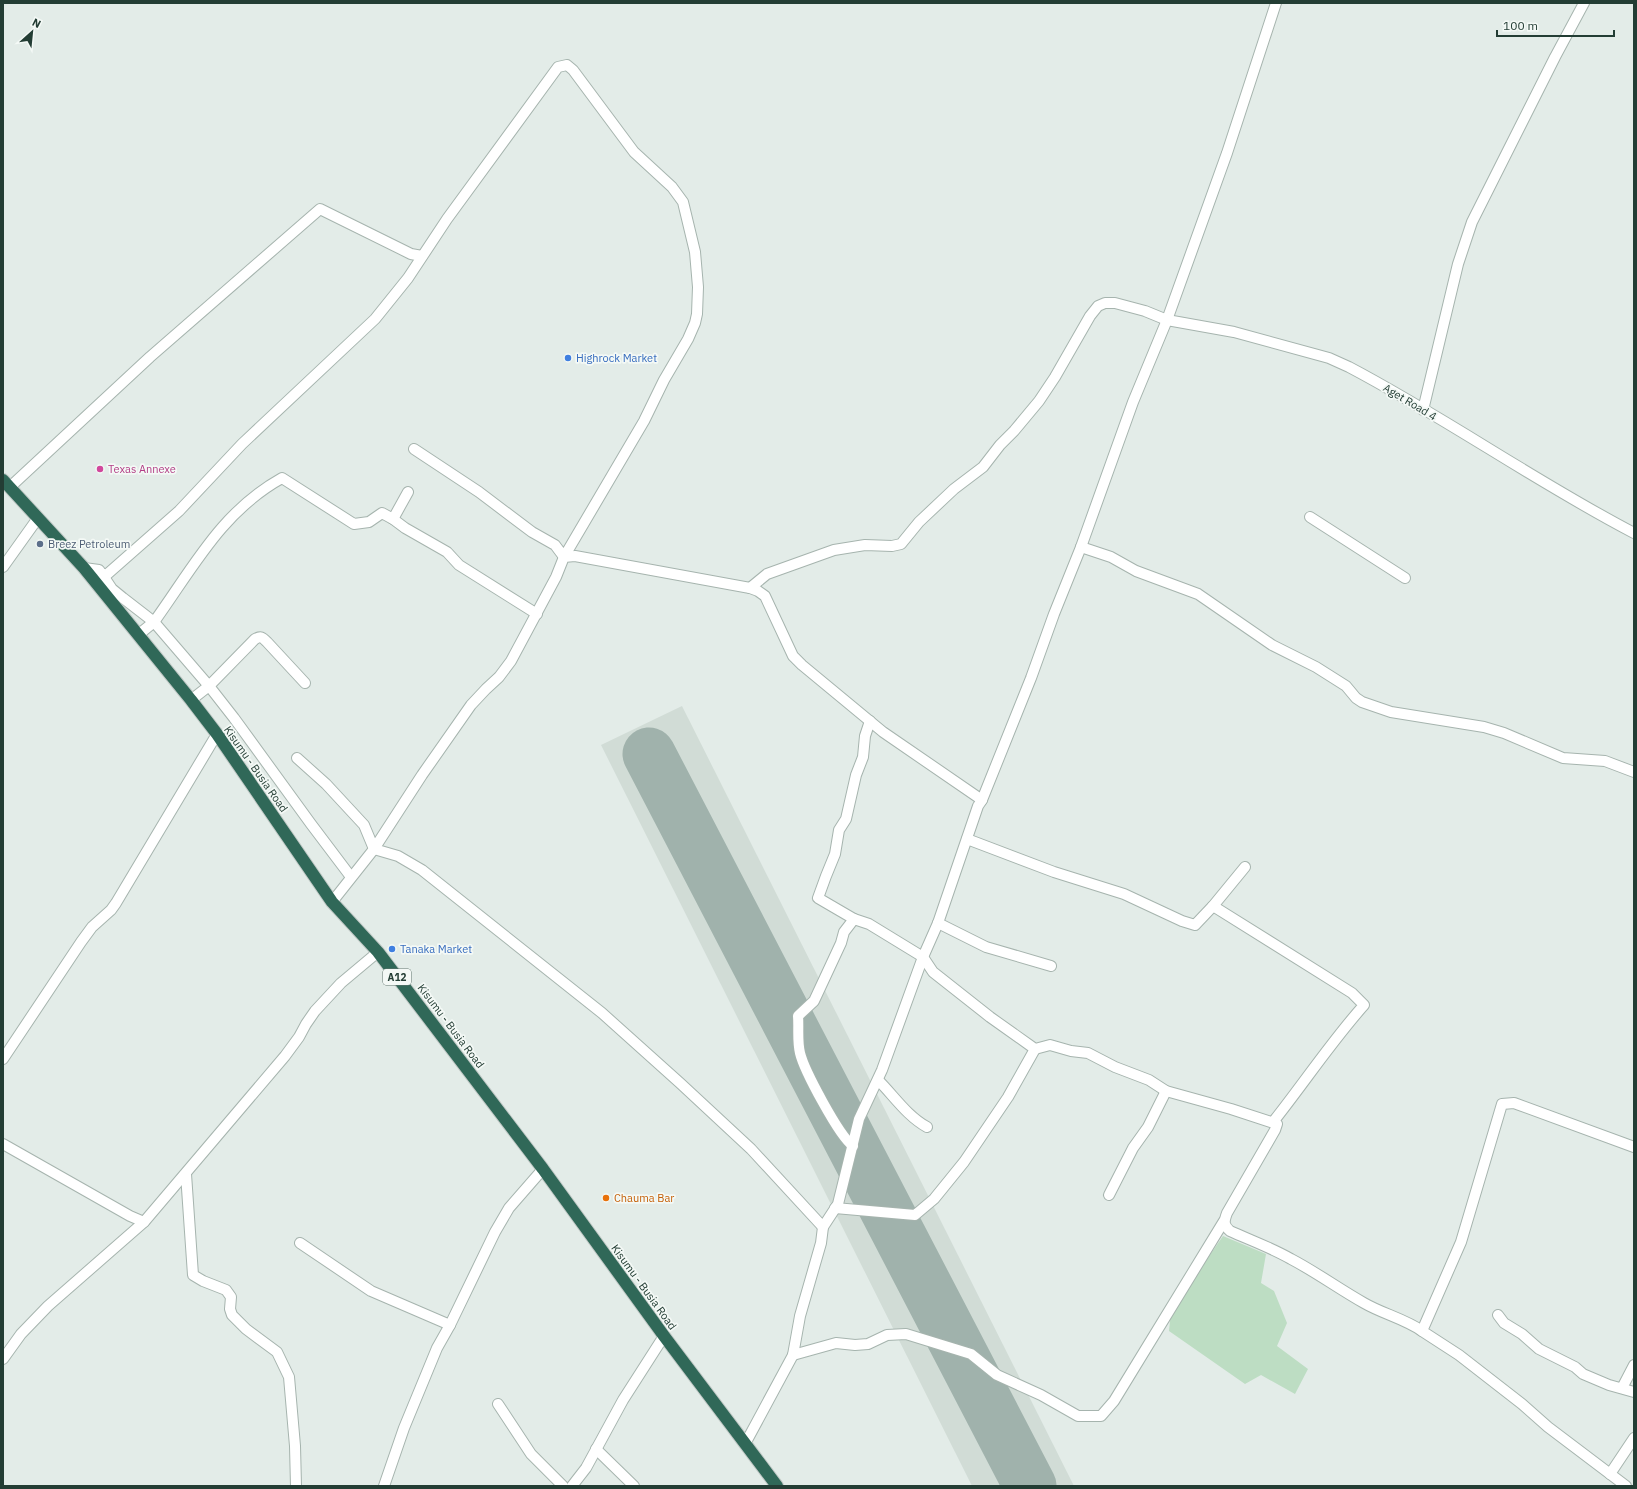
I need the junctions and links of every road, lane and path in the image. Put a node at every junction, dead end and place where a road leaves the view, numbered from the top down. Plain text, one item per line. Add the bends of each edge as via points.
1 (1276, 3) edge
2 (1584, 3) edge
3 (422, 256) junction
4 (1167, 320) junction
5 (1423, 410) junction
6 (414, 449) dead end
7 (7, 484) edge
8 (408, 492) dead end
9 (1310, 517) dead end
10 (38, 518) junction
11 (393, 519) junction
12 (1634, 534) edge
13 (1081, 547) junction
14 (564, 557) junction
15 (3, 567) edge
16 (84, 568) junction
17 (104, 577) junction
18 (1405, 578) dead end
19 (750, 588) junction
20 (536, 614) junction
21 (154, 622) junction
22 (138, 635) junction
23 (305, 683) dead end
24 (209, 686) junction
25 (191, 700) junction
26 (870, 721) junction
27 (217, 734) junction
28 (297, 758) dead end
29 (1634, 772) edge
30 (982, 800) junction
31 (966, 839) junction
32 (374, 849) junction
33 (1245, 867) dead end
34 (351, 877) junction
35 (332, 902) junction
36 (1213, 906) junction
37 (854, 918) junction
38 (938, 923) junction
39 (378, 952) junction
40 (923, 957) junction
41 (1051, 966) dead end
42 (1035, 1049) junction
43 (3, 1058) edge
44 (878, 1080) junction
45 (1166, 1091) junction
46 (1273, 1122) junction
47 (927, 1128) dead end
48 (3, 1144) edge
49 (853, 1146) junction
50 (1634, 1147) edge
51 (543, 1169) junction
52 (186, 1174) junction
53 (1109, 1195) dead end
54 (835, 1208) junction
55 (1224, 1221) junction
56 (144, 1222) junction
57 (824, 1227) junction
58 (300, 1243) dead end
59 (1498, 1315) dead end
60 (450, 1325) junction
61 (1422, 1331) junction
62 (664, 1336) junction
63 (793, 1355) junction
64 (3, 1359) edge
65 (1634, 1364) edge
66 (1622, 1388) junction
67 (1634, 1392) edge
68 (498, 1404) dead end
69 (1634, 1438) edge
70 (745, 1444) junction
71 (596, 1448) junction
72 (1610, 1474) junction
73 (296, 1486) edge
74 (384, 1486) edge
75 (562, 1486) edge
76 (572, 1486) edge
77 (634, 1486) edge
78 (777, 1486) edge
79 (1626, 1486) edge

1 - 4 street via 1227,153
2 - 5 street via 1472,222 1458,264
3 - 7 street via 411,254 320,209
3 - 14 street via 558,67 563,65 573,70 634,152 672,187 683,202 696,261 698,287 695,323 644,421
3 - 17 street via 391,300 359,334 242,444 179,511
4 - 5 street, Aget Road 4 via 1234,332 1329,358
4 - 13 street via 1133,402
4 - 19 street, Aget Road 4 via 1115,303 1098,306 1039,401 1014,432 983,467 954,489 919,522 901,544 865,545 834,550 767,574
5 - 12 street, Aget Road 4
6 - 14 street via 479,492 532,532 555,545
7 - 10 highway, Kisumu - Busia Road / A12
8 - 11 street
9 - 18 street
10 - 15 street
10 - 16 highway, Kisumu - Busia Road / A12
11 - 20 street
11 - 21 street via 382,513 369,522 354,524 282,478 256,494 222,525
13 - 29 street via 1198,594 1267,642 1316,667 1346,686 1362,702 1391,712 1484,727 1563,758 1604,761
13 - 30 street
14 - 19 street via 575,556
14 - 20 street
16 - 17 street via 99,570
16 - 22 highway, Kisumu - Busia Road / A12
17 - 21 street via 112,589
19 - 26 street via 765,596 793,656
20 - 32 street via 511,661 471,705
21 - 22 street
21 - 24 street
22 - 25 highway, Kisumu - Busia Road / A12
23 - 24 street via 267,642 259,637
24 - 25 street
24 - 34 street
25 - 27 highway, Kisumu - Busia Road / A12
26 - 30 street
26 - 37 street via 846,819 839,830 836,854 818,898
27 - 35 highway, Kisumu - Busia Road / A12
27 - 43 street via 116,903 92,927
28 - 32 street via 326,784 364,825
30 - 31 street
31 - 36 street via 1054,872 1124,894 1182,922 1195,925
31 - 38 street
32 - 34 street
32 - 57 street via 398,856 422,870 602,1013 751,1149
33 - 36 street
34 - 35 street
35 - 39 highway, Kisumu - Busia Road / A12
36 - 46 street via 1352,993 1364,1005 1340,1031
37 - 40 street via 869,924
37 - 49 street via 844,932 814,1001 798,1016 799,1052 833,1118
38 - 40 street
38 - 41 street via 986,947
39 - 51 highway, Kisumu - Busia Road / A12
39 - 52 street via 342,982 315,1012 285,1056
40 - 42 street via 933,972
40 - 44 street
42 - 45 street via 1050,1045 1088,1054 1149,1080
42 - 54 street via 1008,1097 964,1162 934,1199 915,1215
44 - 47 street via 915,1120
44 - 49 street via 859,1119
45 - 46 street
45 - 53 street
46 - 55 street via 1277,1124 1275,1130
48 - 56 street
49 - 54 street
50 - 61 street via 1514,1103 1502,1104 1461,1242
51 - 60 street via 509,1208
51 - 62 highway, Kisumu - Busia Road / A12
52 - 56 street
52 - 73 street via 193,1275 226,1290 231,1297 232,1315 246,1330 277,1352 289,1377
54 - 57 street
55 - 61 street via 1225,1227 1230,1231 1289,1258 1364,1303
55 - 63 street via 1114,1401 1100,1416 1078,1416 1041,1394 997,1375 971,1354 906,1334 887,1335 868,1344 836,1343
56 - 64 street via 48,1306 21,1334
57 - 63 street via 820,1250 800,1316
58 - 60 street via 371,1291
59 - 66 street via 1504,1323 1539,1349 1575,1367 1583,1374
60 - 74 street via 434,1355 404,1428
61 - 72 street via 1465,1359
62 - 70 highway, Kisumu - Busia Road / A12
62 - 71 street via 619,1406
63 - 70 street
65 - 66 street
66 - 67 street
68 - 75 street via 531,1454
69 - 72 street
70 - 78 highway, Kisumu - Busia Road / A12
71 - 76 street via 586,1468
71 - 77 street
72 - 79 street

